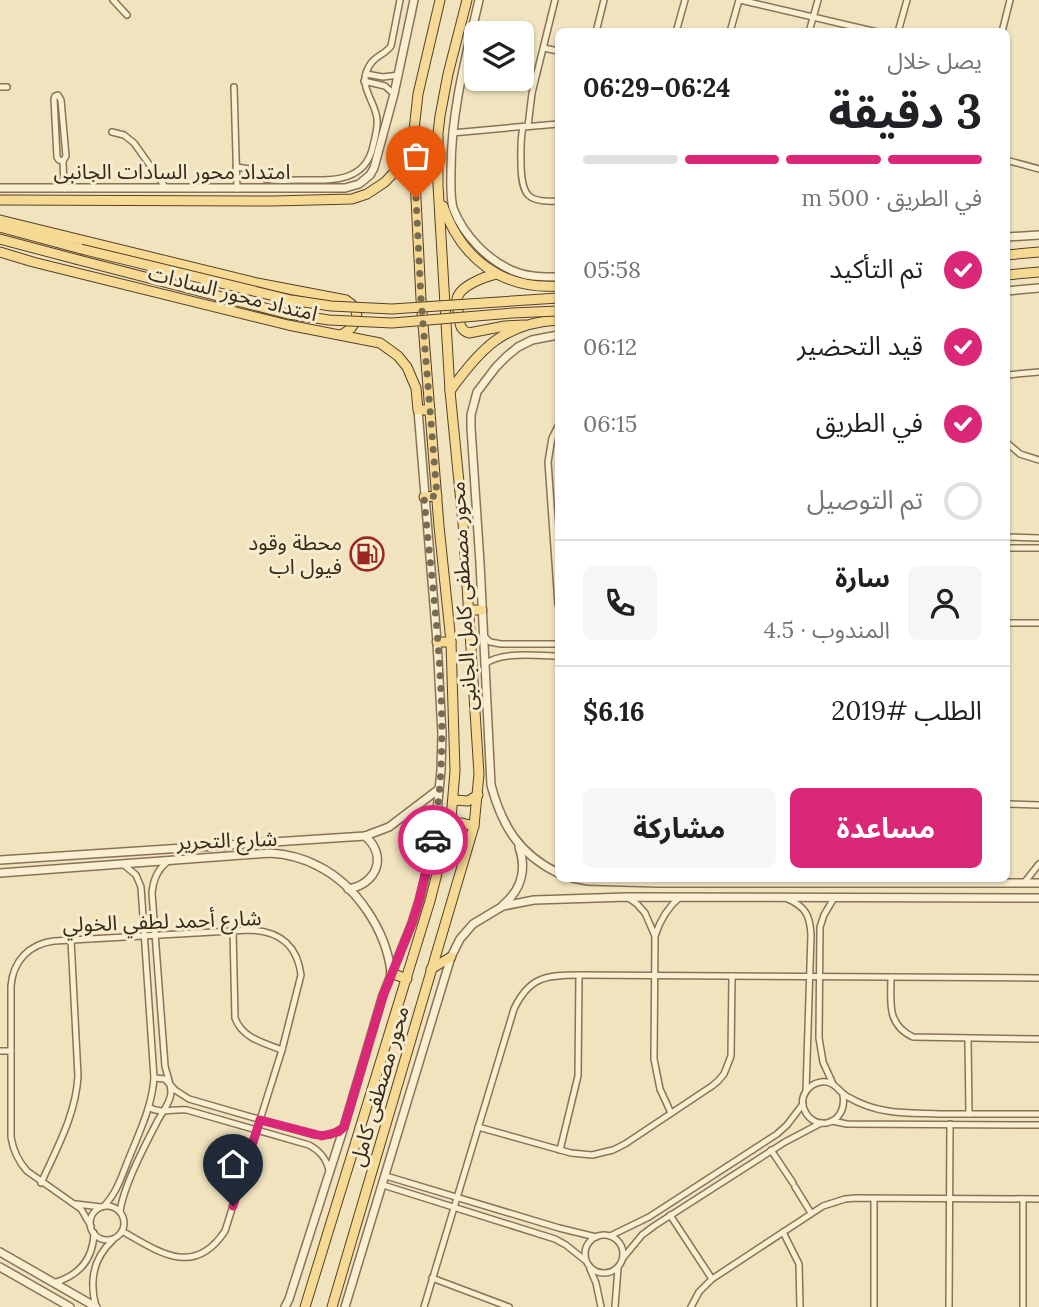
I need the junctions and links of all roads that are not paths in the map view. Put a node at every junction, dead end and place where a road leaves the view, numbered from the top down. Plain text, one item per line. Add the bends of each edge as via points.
1 (113, 0) edge
2 (400, 0) edge
3 (414, 0) edge
4 (440, 0) edge
5 (467, 0) edge
6 (480, 0) edge
7 (555, 0) edge
8 (604, 0) edge
9 (685, 0) edge
10 (739, 0) edge
11 (818, 0) edge
12 (907, 0) edge
13 (1010, 0) edge
14 (127, 15) dead end
15 (813, 17) junction
16 (597, 28) edge
17 (677, 28) edge
18 (731, 28) edge
19 (810, 28) edge
20 (860, 28) edge
21 (899, 28) edge
22 (1003, 28) edge
23 (544, 48) junction
24 (555, 50) edge
25 (366, 74) junction
26 (398, 75) junction
27 (364, 81) junction
28 (0, 87) edge
29 (7, 87) dead end
30 (234, 87) dead end
31 (394, 94) junction
32 (555, 124) edge
33 (525, 126) junction
34 (112, 132) dead end
35 (452, 133) junction
36 (413, 139) junction
37 (63, 161) junction
38 (1010, 161) edge
39 (236, 167) junction
40 (1039, 169) edge
41 (438, 186) junction
42 (0, 188) edge
43 (64, 189) junction
44 (166, 189) junction
45 (237, 189) junction
46 (0, 200) edge
47 (555, 201) edge
48 (0, 220) edge
49 (0, 227) edge
50 (1039, 235) edge
51 (1010, 237) edge
52 (0, 239) edge
53 (0, 252) edge
54 (1039, 252) edge
55 (1010, 255) edge
56 (1039, 272) edge
57 (497, 274) junction
58 (1010, 275) edge
59 (555, 277) edge
60 (555, 286) edge
61 (1039, 288) edge
62 (1010, 291) edge
63 (555, 298) edge
64 (555, 311) edge
65 (555, 320) edge
66 (525, 325) junction
67 (339, 335) junction
68 (555, 336) edge
69 (1039, 372) edge
70 (1010, 375) edge
71 (450, 391) junction
72 (418, 410) junction
73 (430, 410) junction
74 (555, 432) edge
75 (1010, 445) edge
76 (1039, 460) edge
77 (437, 496) junction
78 (424, 497) junction
79 (1010, 537) edge
80 (1039, 538) edge
81 (555, 547) edge
82 (1010, 548) edge
83 (1039, 548) edge
84 (469, 610) junction
85 (482, 610) junction
86 (1010, 623) edge
87 (1039, 623) edge
88 (483, 635) junction
89 (437, 642) junction
90 (451, 642) junction
91 (555, 644) edge
92 (555, 656) edge
93 (485, 664) junction
94 (439, 789) junction
95 (478, 795) junction
96 (454, 800) junction
97 (1010, 804) edge
98 (1039, 805) edge
99 (450, 825) junction
100 (474, 826) junction
101 (365, 836) junction
102 (516, 841) junction
103 (0, 860) edge
104 (169, 860) junction
105 (121, 864) junction
106 (1039, 864) edge
107 (555, 871) edge
108 (0, 873) edge
109 (658, 882) edge
110 (759, 882) edge
111 (929, 882) edge
112 (728, 883) junction
113 (1024, 883) junction
114 (1039, 883) edge
115 (348, 889) junction
116 (627, 897) junction
117 (680, 897) junction
118 (728, 897) junction
119 (785, 897) junction
120 (834, 898) junction
121 (1039, 898) edge
122 (503, 906) junction
123 (233, 931) junction
124 (155, 935) junction
125 (145, 936) junction
126 (654, 936) junction
127 (71, 940) junction
128 (451, 957) junction
129 (431, 969) junction
130 (391, 973) junction
131 (579, 975) junction
132 (654, 975) junction
133 (732, 976) junction
134 (810, 976) junction
135 (820, 976) junction
136 (891, 977) junction
137 (1039, 978) edge
138 (407, 979) junction
139 (968, 1039) junction
140 (1039, 1039) edge
141 (282, 1050) junction
142 (0, 1051) edge
143 (11, 1051) junction
144 (154, 1078) junction
145 (170, 1084) junction
146 (833, 1084) junction
147 (806, 1091) junction
148 (843, 1095) junction
149 (803, 1104) junction
150 (149, 1107) junction
151 (164, 1111) junction
152 (671, 1113) junction
153 (969, 1114) junction
154 (1039, 1114) edge
155 (260, 1120) junction
156 (832, 1121) junction
157 (821, 1123) junction
158 (950, 1124) junction
159 (1039, 1125) edge
160 (344, 1127) junction
161 (478, 1127) junction
162 (257, 1130) junction
163 (560, 1150) junction
164 (771, 1150) junction
165 (329, 1174) junction
166 (386, 1176) junction
167 (41, 1183) junction
168 (383, 1185) junction
169 (457, 1197) junction
170 (874, 1199) junction
171 (949, 1199) junction
172 (1023, 1199) junction
173 (1039, 1199) edge
174 (73, 1203) junction
175 (103, 1207) junction
176 (454, 1208) junction
177 (120, 1212) junction
178 (811, 1213) junction
179 (670, 1215) junction
180 (91, 1226) junction
181 (122, 1231) junction
182 (783, 1232) junction
183 (94, 1233) junction
184 (610, 1236) junction
185 (596, 1237) junction
186 (114, 1238) junction
187 (0, 1252) edge
188 (623, 1258) junction
189 (587, 1264) junction
190 (0, 1267) edge
191 (619, 1267) junction
192 (432, 1278) junction
193 (712, 1279) junction
194 (53, 1283) junction
195 (69, 1307) edge
196 (96, 1307) edge
197 (285, 1307) edge
198 (305, 1307) edge
199 (332, 1307) edge
200 (345, 1307) edge
201 (424, 1307) edge
202 (509, 1307) edge
203 (601, 1307) edge
204 (615, 1307) edge
205 (691, 1307) edge
206 (800, 1307) edge
207 (874, 1307) edge
208 (949, 1307) edge
209 (1023, 1307) edge

1 - 14 street
2 - 25 street via 391,46 379,54
3 - 26 street
4 - 36 main road, محور مصطفى كامل via 420,82
5 - 41 main road, محور مصطفى كامل via 440,116
6 - 35 street
7 - 23 street
8 - 16 street
9 - 17 street
10 - 15 street
10 - 18 street
11 - 15 street
12 - 21 street
13 - 22 street
15 - 19 street
15 - 20 street
23 - 24 street
23 - 33 street
25 - 26 street
25 - 27 street
26 - 31 street
27 - 31 street via 385,86
27 - 39 street via 377,126 371,155 349,177 269,179
28 - 29 street
30 - 39 street
31 - 45 street, امتداد محور السادات الجانبى via 374,168 359,184
32 - 33 street
33 - 35 street
33 - 47 street via 521,153 524,190 537,200
34 - 44 street via 134,143
35 - 59 street via 451,195 469,236 499,264 531,276
36 - 46 main road via 392,175 352,199
36 - 73 main road, محور مصطفى كامل
37 - 37 street via 61,100 56,96 57,157
37 - 43 street
38 - 40 street
39 - 45 street
41 - 57 main road via 462,244
41 - 71 main road, محور مصطفى كامل
42 - 43 street, امتداد محور السادات الجانبى
43 - 44 street, امتداد محور السادات الجانبى
44 - 45 street, امتداد محور السادات الجانبى
48 - 67 main road via 346,300 355,308 357,318 351,329
49 - 63 main road, bridge via 290,300 331,306 391,309
50 - 51 street
52 - 64 main road, bridge via 288,314 329,320 392,323
53 - 67 main road, امتداد محور السادات
54 - 55 main road
56 - 58 main road
57 - 60 main road via 525,284
57 - 66 main road via 478,279 459,294 461,328 469,333
61 - 62 street
65 - 66 main road
66 - 71 main road via 485,348
67 - 72 main road, امتداد محور السادات via 380,343 398,356 414,380
68 - 85 street, محور مصطفى كامل الجانبى via 518,347 477,392 471,435
69 - 70 street
71 - 84 main road, محور مصطفى كامل
72 - 73 main road
72 - 78 street, محور مصطفى كامل الجانبى
73 - 77 main road, محور مصطفى كامل
74 - 81 street via 548,462
75 - 76 street
77 - 78 main road
77 - 90 main road, محور مصطفى كامل
78 - 89 street, محور مصطفى كامل الجانبى
79 - 80 street
82 - 83 street
84 - 85 main road
84 - 95 main road, محور مصطفى كامل
85 - 88 street, محور مصطفى كامل الجانبى
86 - 87 street
88 - 91 street via 501,644
88 - 93 street, محور مصطفى كامل الجانبى
89 - 90 main road
89 - 94 street, محور مصطفى كامل الجانبى via 442,734
90 - 96 main road, محور مصطفى كامل
92 - 93 street via 502,657
93 - 102 street, محور مصطفى كامل الجانبى via 491,774 496,802
94 - 101 street, شارع التحرير via 389,827
94 - 130 street, محور مصطفى كامل الجانبى via 425,879
95 - 96 main road via 465,802
95 - 100 main road, محور مصطفى كامل
96 - 99 main road, محور مصطفى كامل
97 - 98 street
99 - 100 main road
99 - 138 main road, محور مصطفى كامل
100 - 129 main road, محور مصطفى كامل
101 - 103 street, شارع التحرير
101 - 115 street via 374,846 377,865 367,882
102 - 107 street via 533,859
102 - 122 street via 522,876
104 - 105 street, شارع التحرير
104 - 115 street, شارع التحرير via 280,854 319,866
104 - 124 street via 153,885
105 - 108 street, شارع التحرير
105 - 125 street via 139,881
106 - 113 street
109 - 112 street
110 - 112 street
111 - 113 street
112 - 118 street
113 - 114 street
115 - 130 street, شارع التحرير via 379,932
116 - 117 street
116 - 122 street via 534,900
116 - 126 street via 645,913
117 - 118 street
117 - 126 street via 664,914
118 - 119 street
119 - 120 street
119 - 134 street via 801,905 810,923
120 - 121 street
120 - 135 street via 820,927
122 - 128 street via 473,924
123 - 124 street, شارع أحمد لطفي الخولي
123 - 141 street via 237,1024 245,1034
123 - 141 street, شارع أحمد لطفي الخولي via 270,932 297,956 301,975
124 - 125 street, شارع أحمد لطفي الخولي
124 - 145 street
125 - 127 street, شارع أحمد لطفي الخولي
125 - 144 street
126 - 132 street
127 - 143 street, شارع أحمد لطفي الخولي via 40,944 17,964 11,986
127 - 167 street via 76,1096
128 - 129 main road
128 - 166 street
129 - 199 main road, محور مصطفى كامل
130 - 138 main road
130 - 160 street, محور مصطفى كامل الجانبى
131 - 132 street
131 - 161 street via 544,977 520,997
131 - 163 street via 578,1076
132 - 133 street
132 - 152 street via 655,1069
133 - 134 street
133 - 152 street via 731,1046 724,1074
134 - 135 street
134 - 147 street
135 - 136 street
135 - 146 street via 818,1038 822,1062
136 - 137 street
136 - 139 street via 893,1017 904,1032 922,1038
138 - 198 main road, محور مصطفى كامل
139 - 140 street
139 - 153 street
141 - 155 street, شارع أحمد لطفي الخولي
142 - 143 street
143 - 167 street, شارع أحمد لطفي الخولي via 13,1146 20,1164
144 - 145 street
144 - 150 street
145 - 151 street
145 - 155 street via 189,1099
146 - 147 street via 818,1082
146 - 148 street
147 - 149 street
148 - 153 street via 889,1112
148 - 156 street via 843,1110
149 - 157 street via 809,1117
149 - 184 street via 777,1134 649,1217
150 - 151 street
150 - 175 street via 118,1186
151 - 162 street via 187,1110
151 - 177 street via 144,1148
152 - 163 street via 603,1153
153 - 154 street
155 - 160 street via 322,1136
155 - 162 street, شارع أحمد لطفي الخولي
156 - 157 street
156 - 158 street
157 - 164 street
158 - 159 street
158 - 171 street
160 - 165 street, محور مصطفى كامل الجانبى
161 - 163 street
161 - 169 street
162 - 165 street via 309,1145 324,1157
162 - 181 street, شارع أحمد لطفي الخولي via 225,1231 214,1245 199,1254 172,1256
164 - 178 street
164 - 179 street
165 - 197 street, محور مصطفى كامل الجانبى
166 - 168 street
166 - 169 street
167 - 174 street, شارع أحمد لطفي الخولي
168 - 176 street
168 - 200 street
169 - 176 street
169 - 185 street
170 - 171 street
170 - 178 street via 845,1199
170 - 207 street
171 - 172 street
171 - 208 street
172 - 173 street
172 - 209 street
174 - 175 street, شارع أحمد لطفي الخولي
174 - 180 street, شارع أحمد لطفي الخولي
175 - 177 street
175 - 180 street via 93,1214
176 - 189 street via 555,1239
176 - 192 street
177 - 181 street
178 - 182 street
179 - 188 street via 642,1235
179 - 193 street
180 - 183 street
181 - 186 street
182 - 193 street
182 - 206 street via 799,1264
183 - 186 street via 107,1240
183 - 194 street via 91,1253 80,1269
184 - 185 street
184 - 188 street via 622,1247
185 - 189 street via 585,1250
186 - 196 street via 100,1254 93,1275
187 - 194 street
188 - 191 street
189 - 191 street via 600,1273
189 - 203 street
190 - 195 street
191 - 204 street
192 - 201 street
192 - 202 street
193 - 205 street
194 - 196 street

